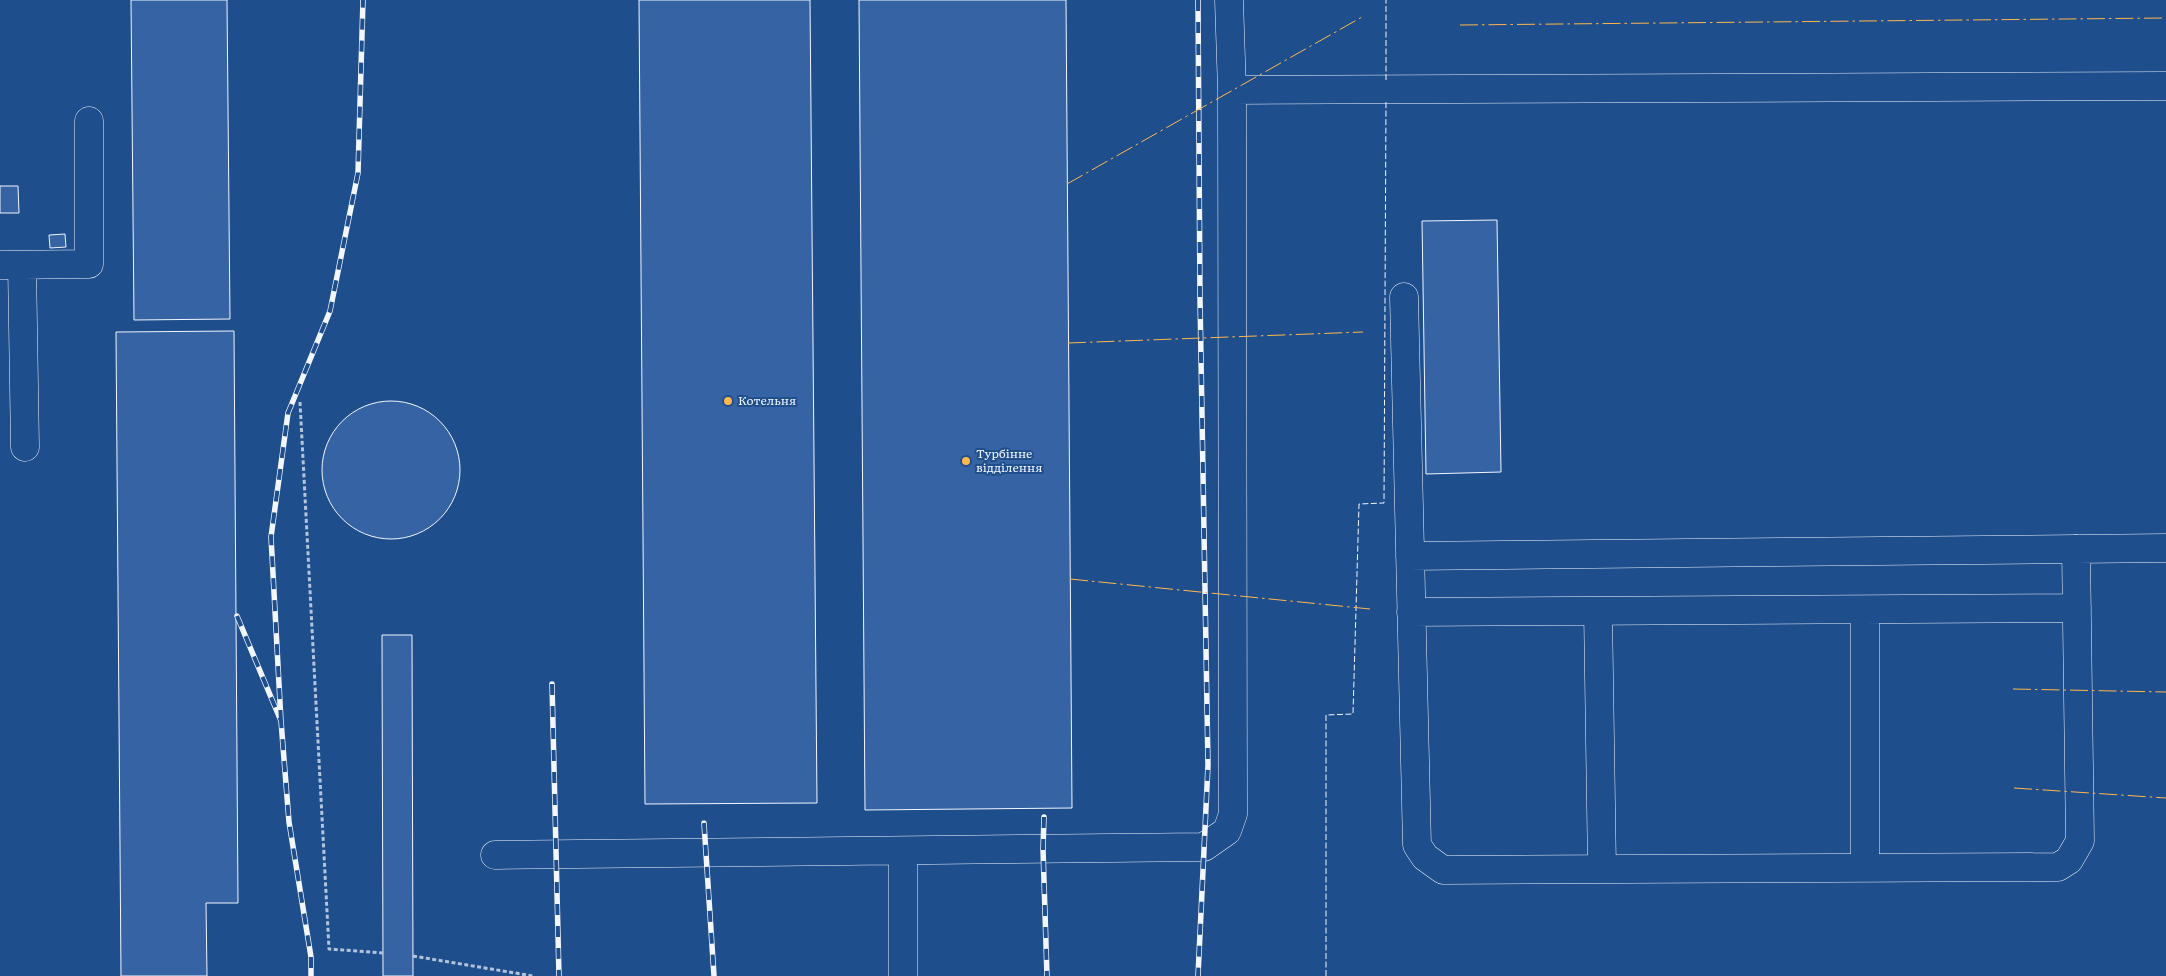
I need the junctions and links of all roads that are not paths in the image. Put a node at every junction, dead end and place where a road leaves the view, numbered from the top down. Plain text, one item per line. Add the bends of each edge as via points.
1 (1229, 0) edge
2 (2166, 86) edge
3 (1232, 90) junction
4 (89, 121) dead end
5 (11, 265) edge
6 (1404, 297) dead end
7 (24, 447) dead end
8 (2166, 548) edge
9 (2076, 549) junction
10 (1410, 556) junction
11 (2077, 608) junction
12 (1865, 610) junction
13 (1598, 611) junction
14 (1412, 612) junction
15 (903, 851) junction
16 (495, 855) dead end
17 (1865, 868) junction
18 (1602, 869) junction
19 (903, 976) edge

1 - 3 lane
2 - 3 lane
3 - 15 lane via 1232,814 1227,831 1204,847
4 - 5 lane via 89,264
5 - 7 lane
6 - 10 lane
8 - 9 lane
9 - 10 lane
9 - 11 lane
10 - 14 lane
11 - 12 lane
11 - 17 lane via 2080,841 2069,860 2058,867
12 - 13 lane
12 - 17 lane
13 - 14 lane
13 - 18 lane
14 - 18 lane via 1417,845 1425,857 1443,870
15 - 16 lane
15 - 19 lane
17 - 18 lane

